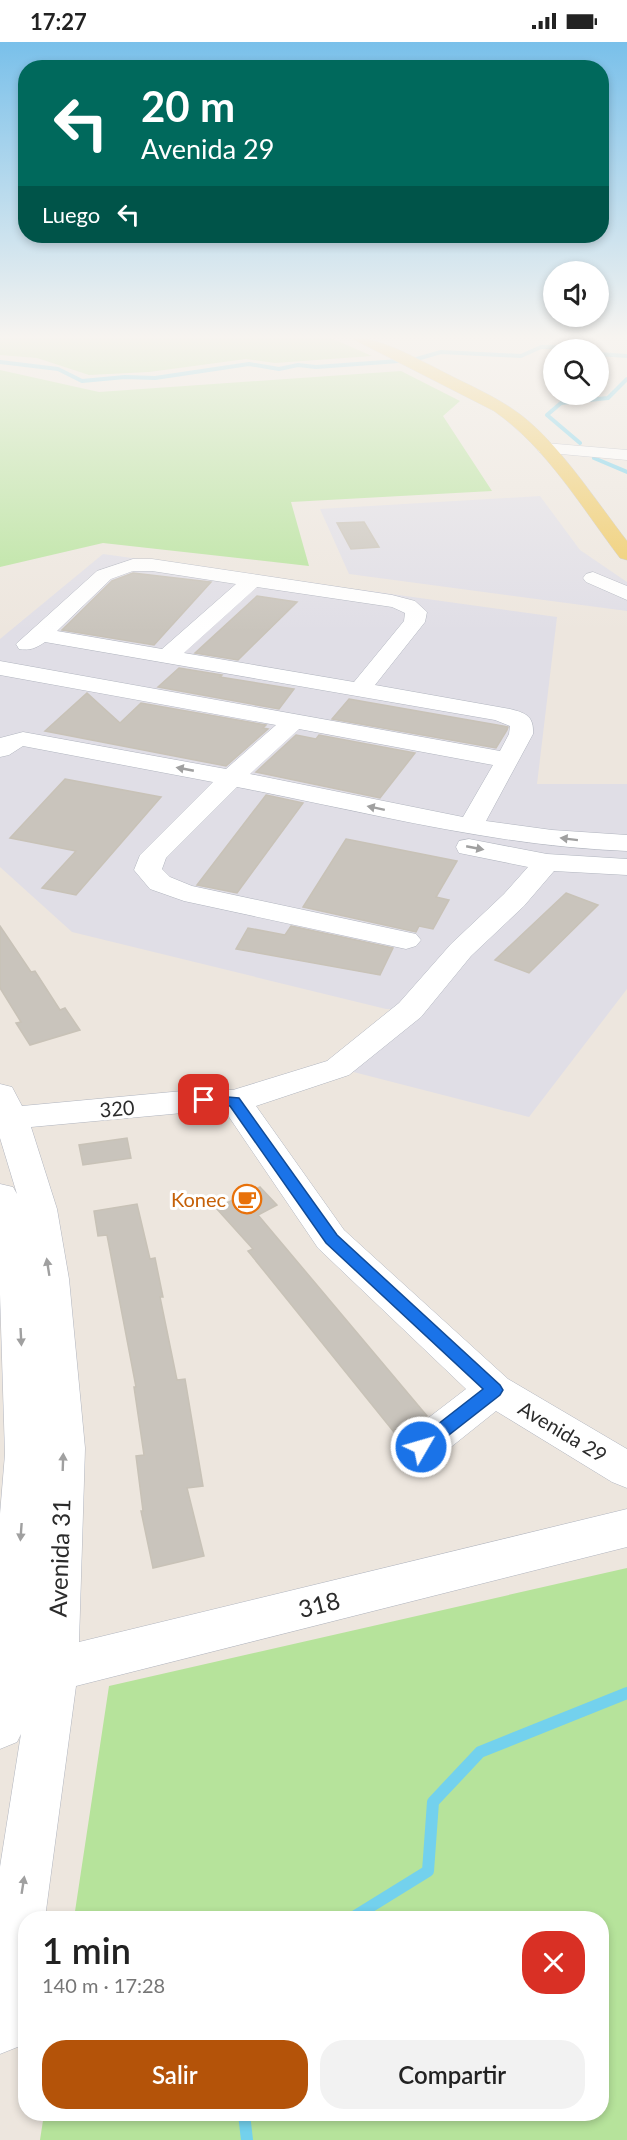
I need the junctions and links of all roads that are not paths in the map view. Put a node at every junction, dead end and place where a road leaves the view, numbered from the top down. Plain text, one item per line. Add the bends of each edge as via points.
1 (533, 436) edge
2 (544, 448) junction
3 (627, 455) edge
4 (627, 554) edge
5 (593, 578) dead end
6 (251, 581) junction
7 (627, 594) edge
8 (41, 635) junction
9 (166, 657) junction
10 (0, 661) edge
11 (0, 668) edge
12 (360, 689) junction
13 (293, 722) junction
14 (0, 750) edge
15 (508, 760) junction
16 (224, 787) junction
17 (470, 827) junction
18 (627, 843) edge
19 (547, 862) junction
20 (627, 867) edge
21 (406, 940) dead end
22 (235, 1101) junction
23 (4, 1111) edge
24 (0, 1196) edge
25 (494, 1390) junction
26 (421, 1447) dead end
27 (627, 1470) edge
28 (627, 1528) edge
29 (32, 1670) junction
30 (0, 1725) edge
31 (19, 1911) edge
32 (18, 1917) edge
33 (0, 2026) edge

1 - 2 main road
2 - 3 street
2 - 4 main road
5 - 7 street
6 - 8 street via 133,564 104,575
6 - 9 street
6 - 12 street via 392,601 408,605 416,612 414,622
8 - 9 street
8 - 10 street
9 - 12 street
11 - 13 street via 234,708
12 - 15 street via 510,716 522,723 522,734
13 - 15 street
13 - 16 street
14 - 16 street via 23,739
15 - 17 street
17 -> 16 street
16 -> 19 street
16 - 21 street via 154,855 148,870 160,884 184,893
18 -> 17 street
19 - 20 street
19 - 22 street, 320 via 461,950 410,1010 338,1068
22 - 23 street, 320
22 - 25 street, Avenida 29 via 331,1239
29 -> 23 street, Avenida 31 via 64,1448 50,1279 39,1209
24 -> 29 street, Avenida 31 via 19,1293
25 - 26 street
25 - 27 street, Avenida 29
28 - 29 street, 318
29 - 30 street, Avenida 31
31 -> 29 street, Avenida 31 via 34,1820
33 -> 32 street, Avenida 31

